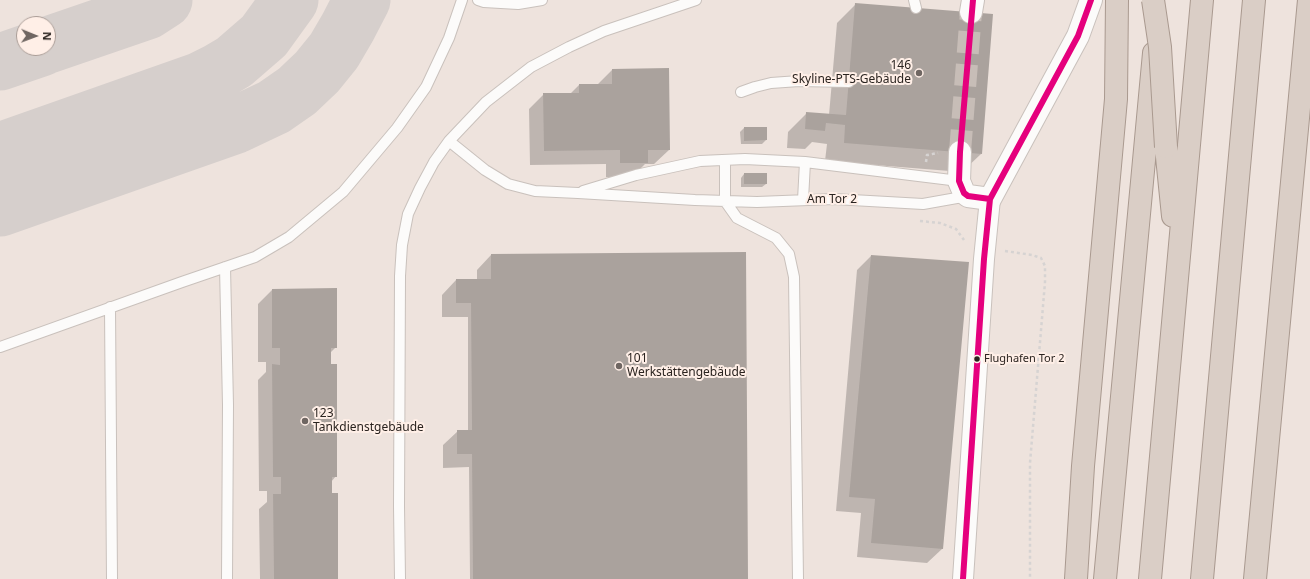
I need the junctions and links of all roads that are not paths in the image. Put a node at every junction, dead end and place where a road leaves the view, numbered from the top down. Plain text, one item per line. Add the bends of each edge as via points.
1 (462, 0) edge
2 (478, 0) edge
3 (542, 0) edge
4 (696, 0) edge
5 (1091, 0) edge
6 (1118, 0) edge
7 (1153, 0) edge
8 (1159, 0) edge
9 (1202, 0) edge
10 (1254, 0) edge
11 (1310, 0) edge
12 (849, 82) dead end
13 (741, 92) dead end
14 (449, 140) junction
15 (960, 152) tunnel mouth
16 (725, 160) junction
17 (805, 162) junction
18 (964, 189) junction
19 (578, 193) junction
20 (990, 199) junction
21 (803, 200) junction
22 (725, 201) junction
23 (1179, 263) junction
24 (225, 267) junction
25 (110, 307) junction
26 (0, 347) edge
27 (112, 579) edge
28 (227, 579) edge
29 (400, 579) edge
30 (798, 579) edge
31 (963, 579) edge
32 (1076, 579) edge
33 (1105, 579) edge
34 (1150, 579) edge
35 (1202, 579) edge
36 (1255, 579) edge

1 - 24 lane via 449,38 426,87 397,128 343,192 289,237 255,257
2 - 3 lane via 518,4
4 - 14 lane via 604,31 531,67 486,102
5 - 20 street via 1078,36
6 - 32 highway via 1116,99 1083,466
7 - 23 highway, bridge via 1160,47 1166,147
8 - 33 highway
9 - 23 highway
10 - 35 highway
11 - 36 highway
12 - 13 lane via 771,83
14 - 19 lane, Am Tor 2 via 485,170 508,184 535,191
14 - 29 lane via 434,162 408,214 402,246
15 - 18 street
16 - 17 lane
16 - 19 lane via 700,161 636,175
16 - 22 lane
17 - 18 lane
17 - 21 lane
18 - 20 street
18 - 21 lane, Am Tor 2 via 923,204 834,199
19 - 22 lane, Am Tor 2
20 - 31 street
21 - 22 lane, Am Tor 2
22 - 30 lane via 737,218 776,238 789,254 794,277
23 - 34 highway
24 - 25 lane
24 - 28 lane via 228,405
25 - 26 lane
25 - 27 lane

